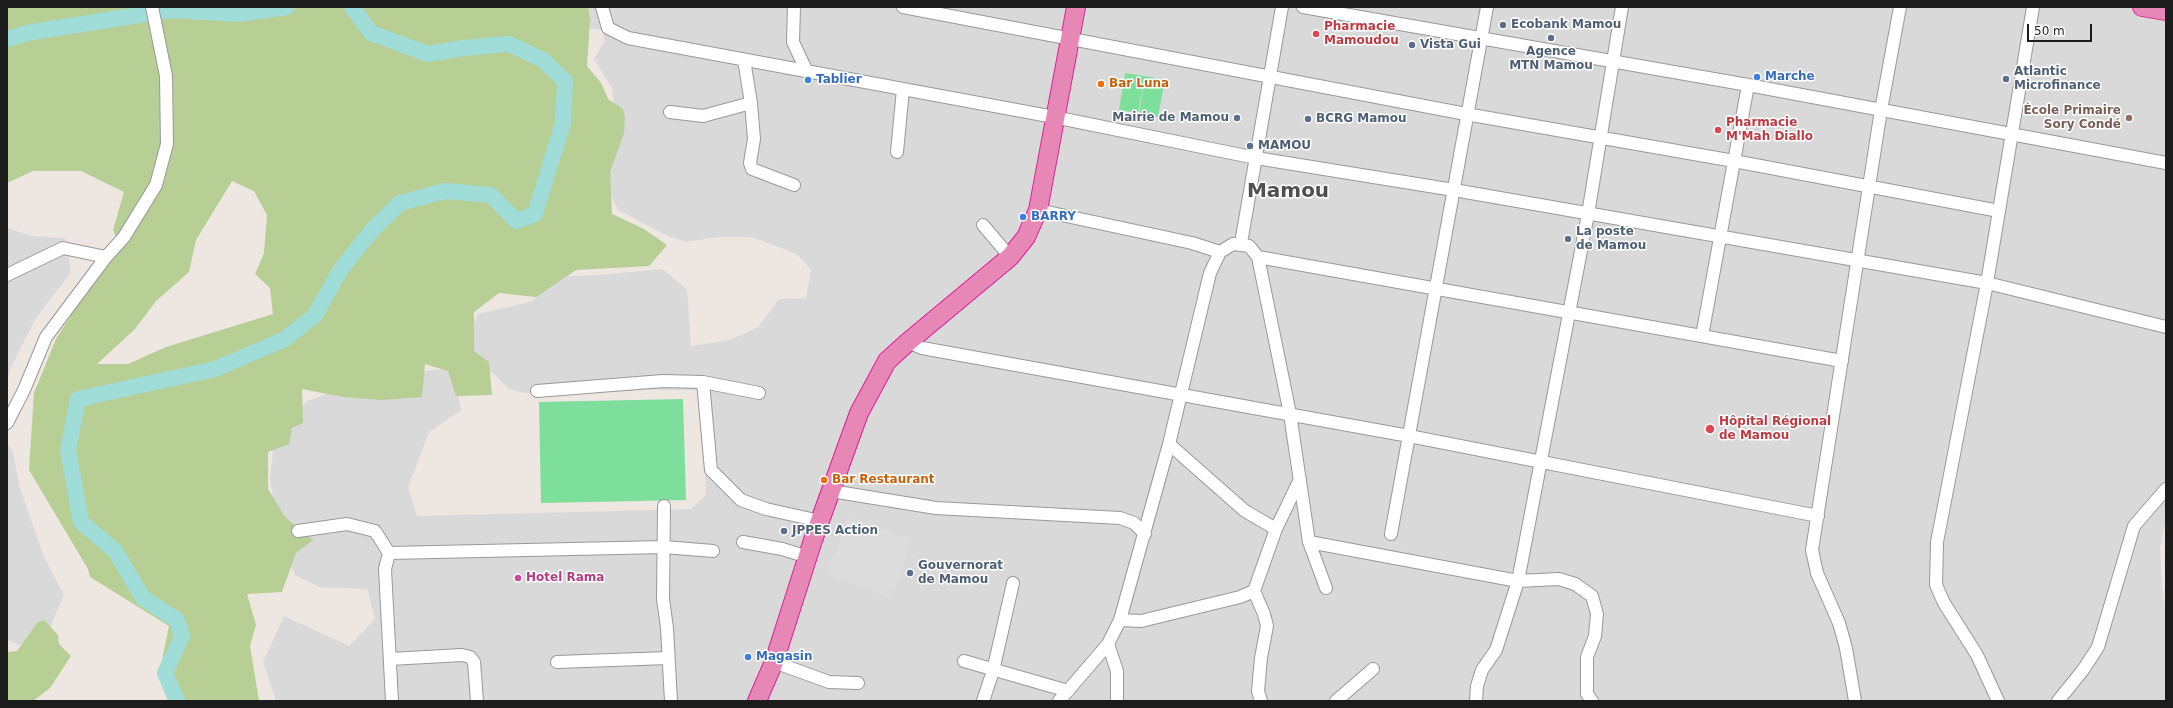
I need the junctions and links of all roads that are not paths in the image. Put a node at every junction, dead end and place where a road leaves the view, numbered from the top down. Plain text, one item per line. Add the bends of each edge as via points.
1 (152, 7) edge
2 (602, 7) edge
3 (794, 7) edge
4 (903, 7) edge
5 (1076, 7) edge
6 (1282, 7) edge
7 (1303, 7) edge
8 (1487, 7) edge
9 (1622, 7) edge
10 (1900, 7) edge
11 (2033, 7) edge
12 (2142, 7) edge
13 (2166, 11) edge
14 (1481, 39) junction
15 (1070, 40) junction
16 (744, 60) junction
17 (1613, 62) junction
18 (807, 72) junction
19 (1270, 77) junction
20 (1748, 85) junction
21 (903, 89) junction
22 (751, 103) junction
23 (1881, 110) junction
24 (670, 112) dead end
25 (1466, 114) junction
26 (1054, 117) junction
27 (2011, 134) junction
28 (1600, 138) junction
29 (897, 152) dead end
30 (1256, 158) junction
31 (1734, 161) junction
32 (2166, 163) edge
33 (794, 185) dead end
34 (1870, 186) junction
35 (1454, 190) junction
36 (1038, 210) junction
37 (1999, 211) junction
38 (1588, 214) junction
39 (983, 225) dead end
40 (1720, 236) junction
41 (1241, 243) junction
42 (1220, 252) junction
43 (106, 257) junction
44 (1010, 257) junction
45 (1258, 257) junction
46 (1857, 259) junction
47 (7, 275) edge
48 (1987, 283) junction
49 (1436, 289) junction
50 (1568, 312) junction
51 (2166, 327) edge
52 (1702, 336) junction
53 (908, 342) junction
54 (1842, 361) junction
55 (704, 382) junction
56 (537, 391) dead end
57 (759, 393) dead end
58 (1180, 394) junction
59 (1290, 414) junction
60 (7, 423) edge
61 (1409, 436) junction
62 (1169, 444) junction
63 (1541, 461) junction
64 (1300, 480) junction
65 (2166, 489) edge
66 (831, 491) junction
67 (664, 506) dead end
68 (1818, 516) junction
69 (820, 521) junction
70 (1276, 529) junction
71 (298, 531) dead end
72 (1145, 534) junction
73 (1391, 534) dead end
74 (743, 542) dead end
75 (1309, 542) junction
76 (664, 547) junction
77 (713, 551) dead end
78 (389, 553) junction
79 (808, 557) junction
80 (1518, 581) junction
81 (1013, 582) dead end
82 (1326, 588) dead end
83 (1254, 591) junction
84 (1120, 620) junction
85 (1108, 644) junction
86 (668, 658) junction
87 (390, 659) junction
88 (964, 661) dead end
89 (557, 662) dead end
90 (774, 662) junction
91 (1373, 669) dead end
92 (993, 671) junction
93 (858, 683) dead end
94 (1068, 691) junction
95 (392, 701) edge
96 (476, 701) edge
97 (671, 701) edge
98 (757, 701) edge
99 (983, 701) edge
100 (1059, 701) edge
101 (1117, 701) edge
102 (1261, 701) edge
103 (1336, 701) edge
104 (1476, 701) edge
105 (1592, 701) edge
106 (1855, 701) edge
107 (1998, 701) edge
108 (2058, 701) edge

1 - 43 street via 166,76 166,144 156,185 124,237
2 - 16 street via 608,28 628,38
3 - 18 street via 793,42
4 - 15 street
5 - 15 highway
6 - 19 street
7 - 14 street
8 - 14 street
9 - 17 street
10 - 23 street
11 - 27 street
12 - 13 highway
14 - 17 street
14 - 25 street
15 - 19 street
15 - 26 highway
16 - 18 street
16 - 22 street
17 - 20 street
17 - 28 street
18 - 21 street
19 - 25 street
19 - 30 street
20 - 23 street
20 - 31 street
21 - 26 street
21 - 29 street
22 - 24 street via 703,116
22 - 33 street via 754,139 750,163 752,169
23 - 27 street
23 - 34 street
25 - 28 street
25 - 35 street
26 - 30 street
26 - 36 highway
27 - 32 street
27 - 37 street
28 - 31 street
28 - 38 street
30 - 35 street
30 - 41 street
31 - 34 street
31 - 40 street
34 - 37 street
34 - 46 street
35 - 38 street
35 - 49 street
36 - 42 street via 1192,243
36 - 44 highway via 1026,236
37 - 48 street
38 - 40 street
38 - 50 street
39 - 44 street
40 - 46 street
40 - 52 street
41 - 42 street via 1226,247
41 - 45 street via 1249,246
42 - 58 street via 1210,273
43 - 47 street via 63,248
43 - 60 street via 46,337
44 - 53 highway
45 - 49 street
45 - 59 street
46 - 48 street
46 - 54 street
48 - 51 street
48 - 107 street via 1937,542 1936,585 1944,603 1977,655
49 - 50 street
49 - 61 street
50 - 52 street
50 - 63 street
52 - 54 street
53 - 58 street via 922,348
53 - 66 highway via 887,361 859,414
54 - 68 street
55 - 56 street via 663,382
55 - 57 street
55 - 69 street via 711,470 741,500 766,509
58 - 59 street
58 - 62 street
59 - 61 street
59 - 64 street
61 - 63 street
61 - 73 street
62 - 70 street via 1248,514
62 - 72 street
63 - 68 street
63 - 80 street
64 - 70 street
64 - 75 street
65 - 108 street via 2134,526 2098,647 2084,670
66 - 69 highway
66 - 72 street via 936,508 1120,518 1134,523
67 - 76 street
68 - 106 street via 1812,550 1817,573 1839,623
69 - 79 highway
70 - 83 street
71 - 78 street via 347,524 375,532
72 - 84 street
74 - 79 street via 770,546
75 - 80 street
75 - 82 street
76 - 77 street
76 - 78 street
76 - 86 street via 663,599
78 - 87 street via 385,569
79 - 90 highway
80 - 104 street via 1496,650 1482,670
80 - 105 street via 1559,579 1575,584 1592,596 1596,614 1595,636 1587,657 1587,694
81 - 92 street
83 - 84 street via 1240,597 1140,621
83 - 102 street via 1267,626 1260,658 1258,691
84 - 85 street
85 - 94 street
85 - 101 street via 1117,671
86 - 89 street
86 - 97 street
87 - 95 street
87 - 96 street via 462,655 470,658 474,662
88 - 92 street
90 - 93 street via 829,682
90 - 98 highway
91 - 103 street
92 - 94 street
92 - 99 street
94 - 100 street

